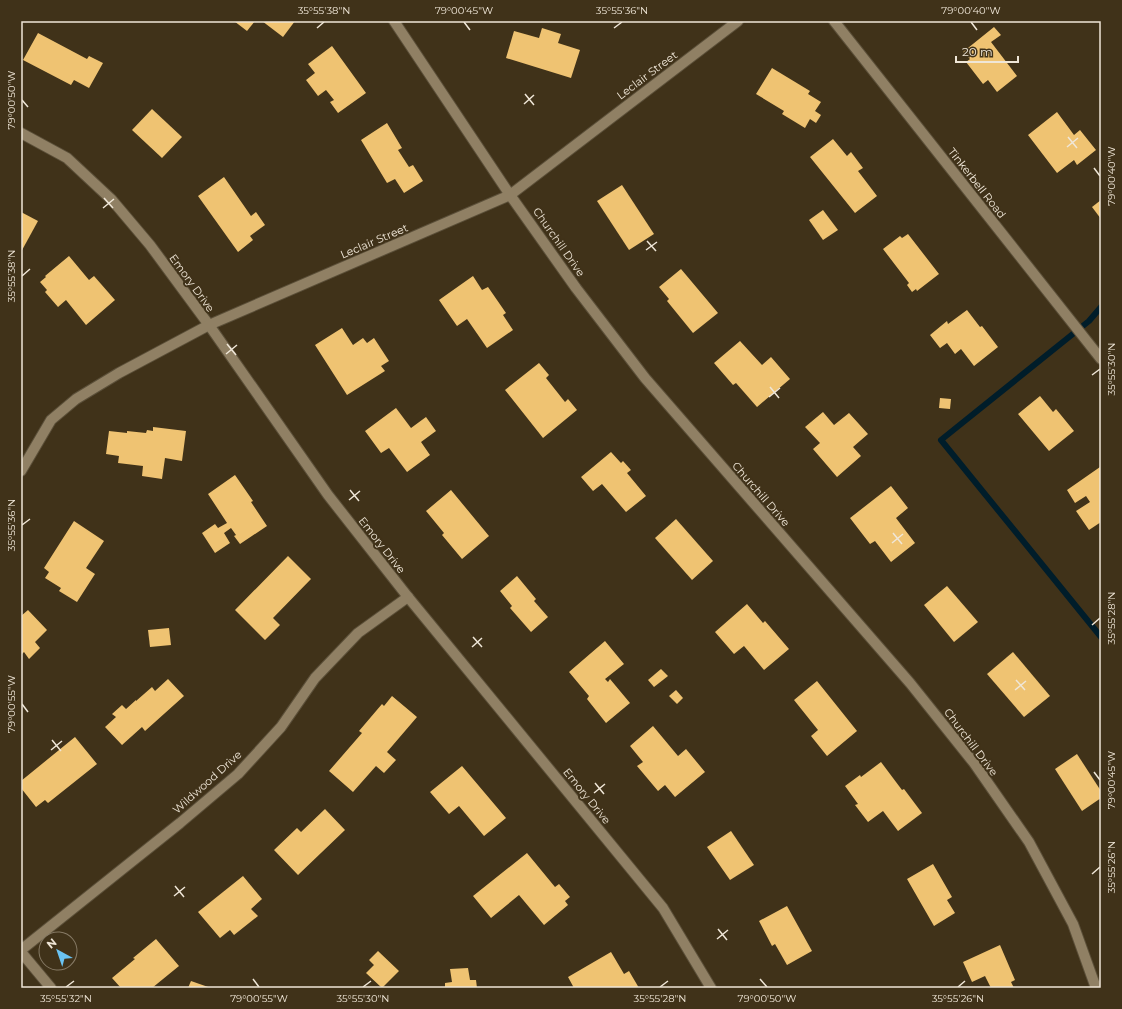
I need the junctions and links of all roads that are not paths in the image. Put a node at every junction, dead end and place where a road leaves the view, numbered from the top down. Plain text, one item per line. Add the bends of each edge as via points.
1 (394, 21) edge
2 (738, 21) edge
3 (834, 21) edge
4 (21, 133) edge
5 (510, 195) junction
6 (209, 325) junction
7 (1101, 359) edge
8 (21, 471) edge
9 (408, 597) junction
10 (21, 951) edge
11 (51, 988) edge
12 (711, 988) edge
13 (1096, 988) edge

1 - 5 street, Churchill Drive
2 - 5 street, Leclair Street
3 - 7 street, Tinkerbell Road
4 - 6 street, Emory Drive via 67,158 112,200 150,244
5 - 6 street, Leclair Street
5 - 13 street, Churchill Drive via 576,288 645,378 910,683 974,763 1029,842 1073,924
6 - 8 street, Leclair Street via 76,399 51,420
6 - 9 street, Emory Drive via 328,495
9 - 10 street, Wildwood Drive via 352,639 315,678 281,727 238,774
9 - 12 street, Emory Drive via 663,908
10 - 11 street

